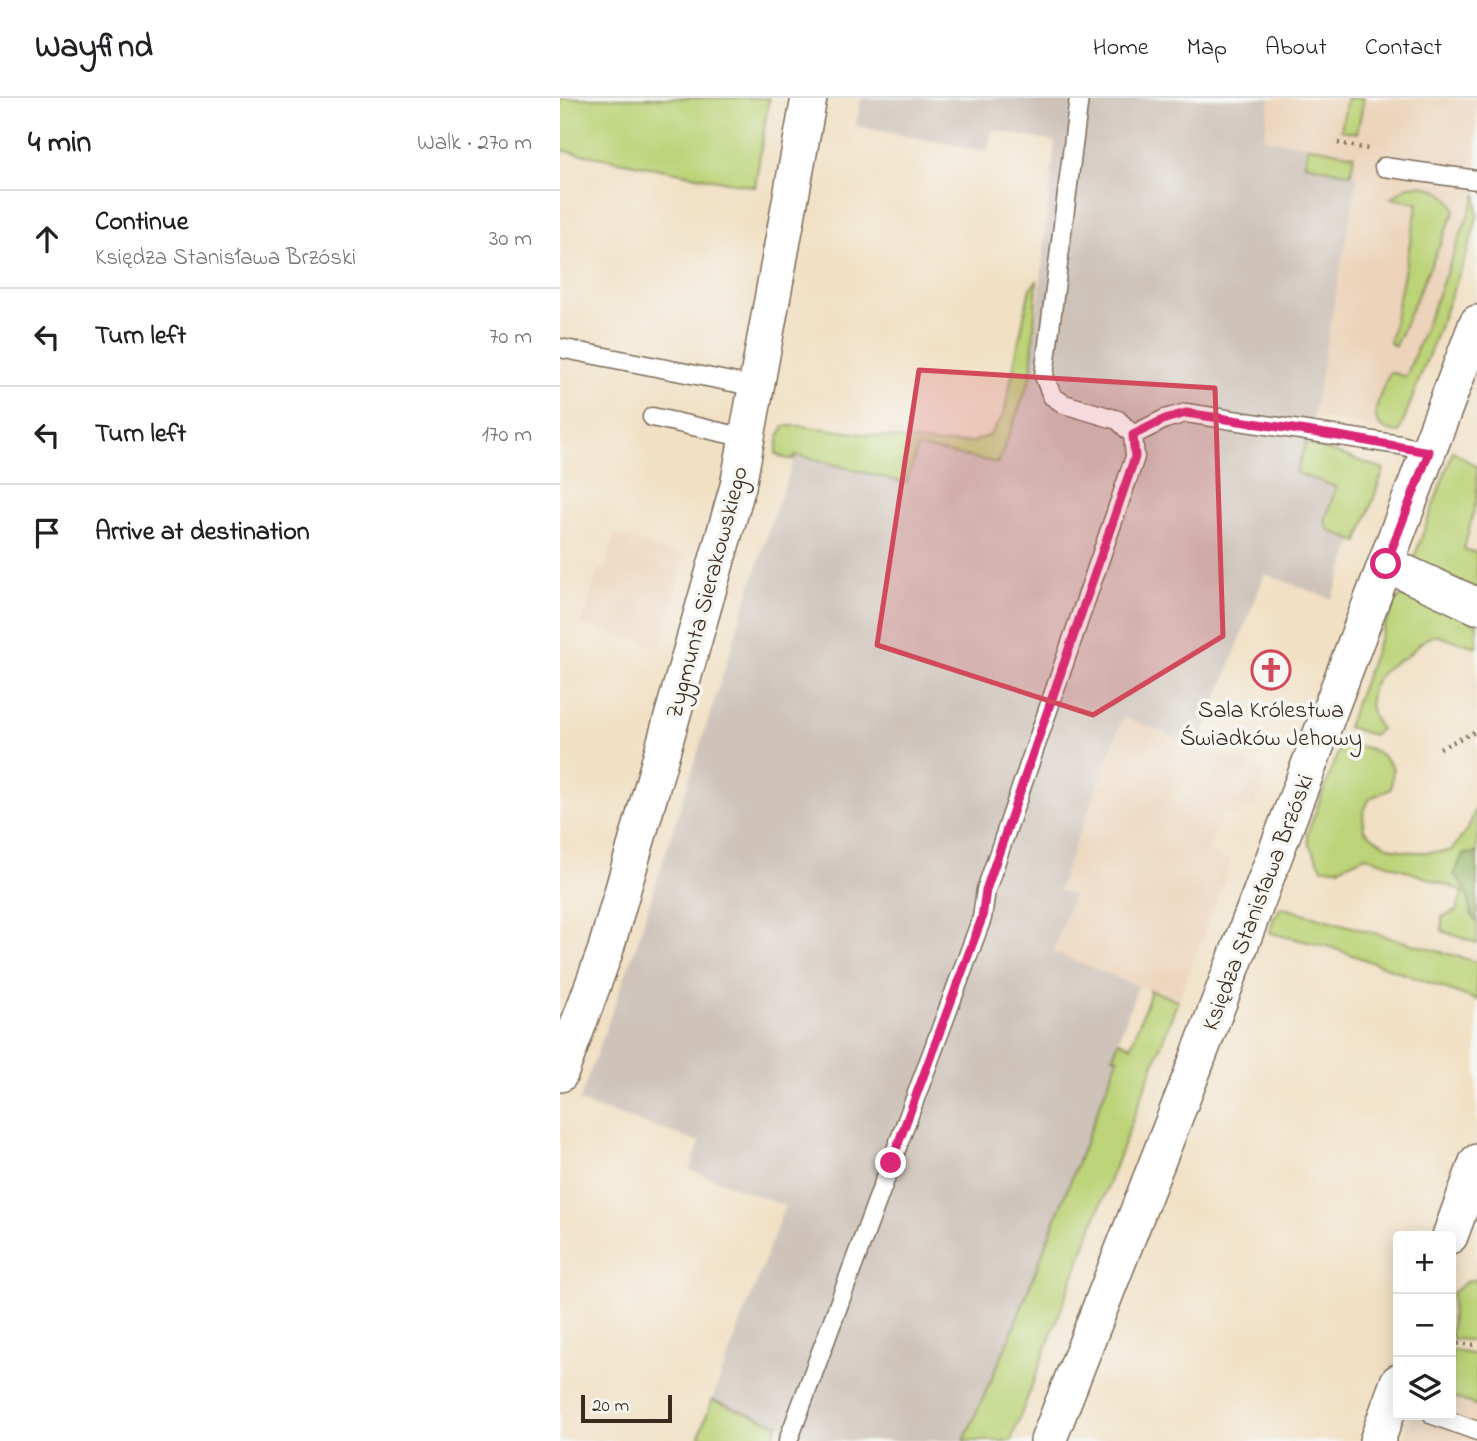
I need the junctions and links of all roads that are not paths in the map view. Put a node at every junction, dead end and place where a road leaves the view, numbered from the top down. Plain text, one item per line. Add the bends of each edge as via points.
1 (809, 98) edge
2 (1079, 98) edge
3 (1384, 167) dead end
4 (1477, 180) edge
5 (1477, 323) edge
6 (560, 348) edge
7 (757, 387) junction
8 (652, 417) dead end
9 (1133, 435) junction
10 (747, 438) junction
11 (1429, 452) junction
12 (1386, 564) junction
13 (1477, 606) edge
14 (560, 1074) edge
15 (1477, 1162) edge
16 (1452, 1231) edge
17 (1393, 1401) edge
18 (1447, 1420) edge
19 (1477, 1431) edge
20 (788, 1441) edge
21 (1048, 1441) edge
22 (1377, 1441) edge

1 - 7 street, Zygmunta Sierakowskiego
2 - 9 lane via 1044,376 1052,396 1064,404 1118,420
3 - 4 lane
5 - 11 street, Księdza Stanisława Brzóski
6 - 7 lane
7 - 10 street, Zygmunta Sierakowskiego
8 - 10 lane
9 - 11 lane via 1186,413
9 - 20 lane via 1135,457 986,890 982,918
10 - 14 street, Zygmunta Sierakowskiego via 738,486 605,952
11 - 12 street, Księdza Stanisława Brzóski
12 - 13 street
12 - 21 street, Księdza Stanisława Brzóski
15 - 16 street
17 - 22 street
18 - 19 lane

